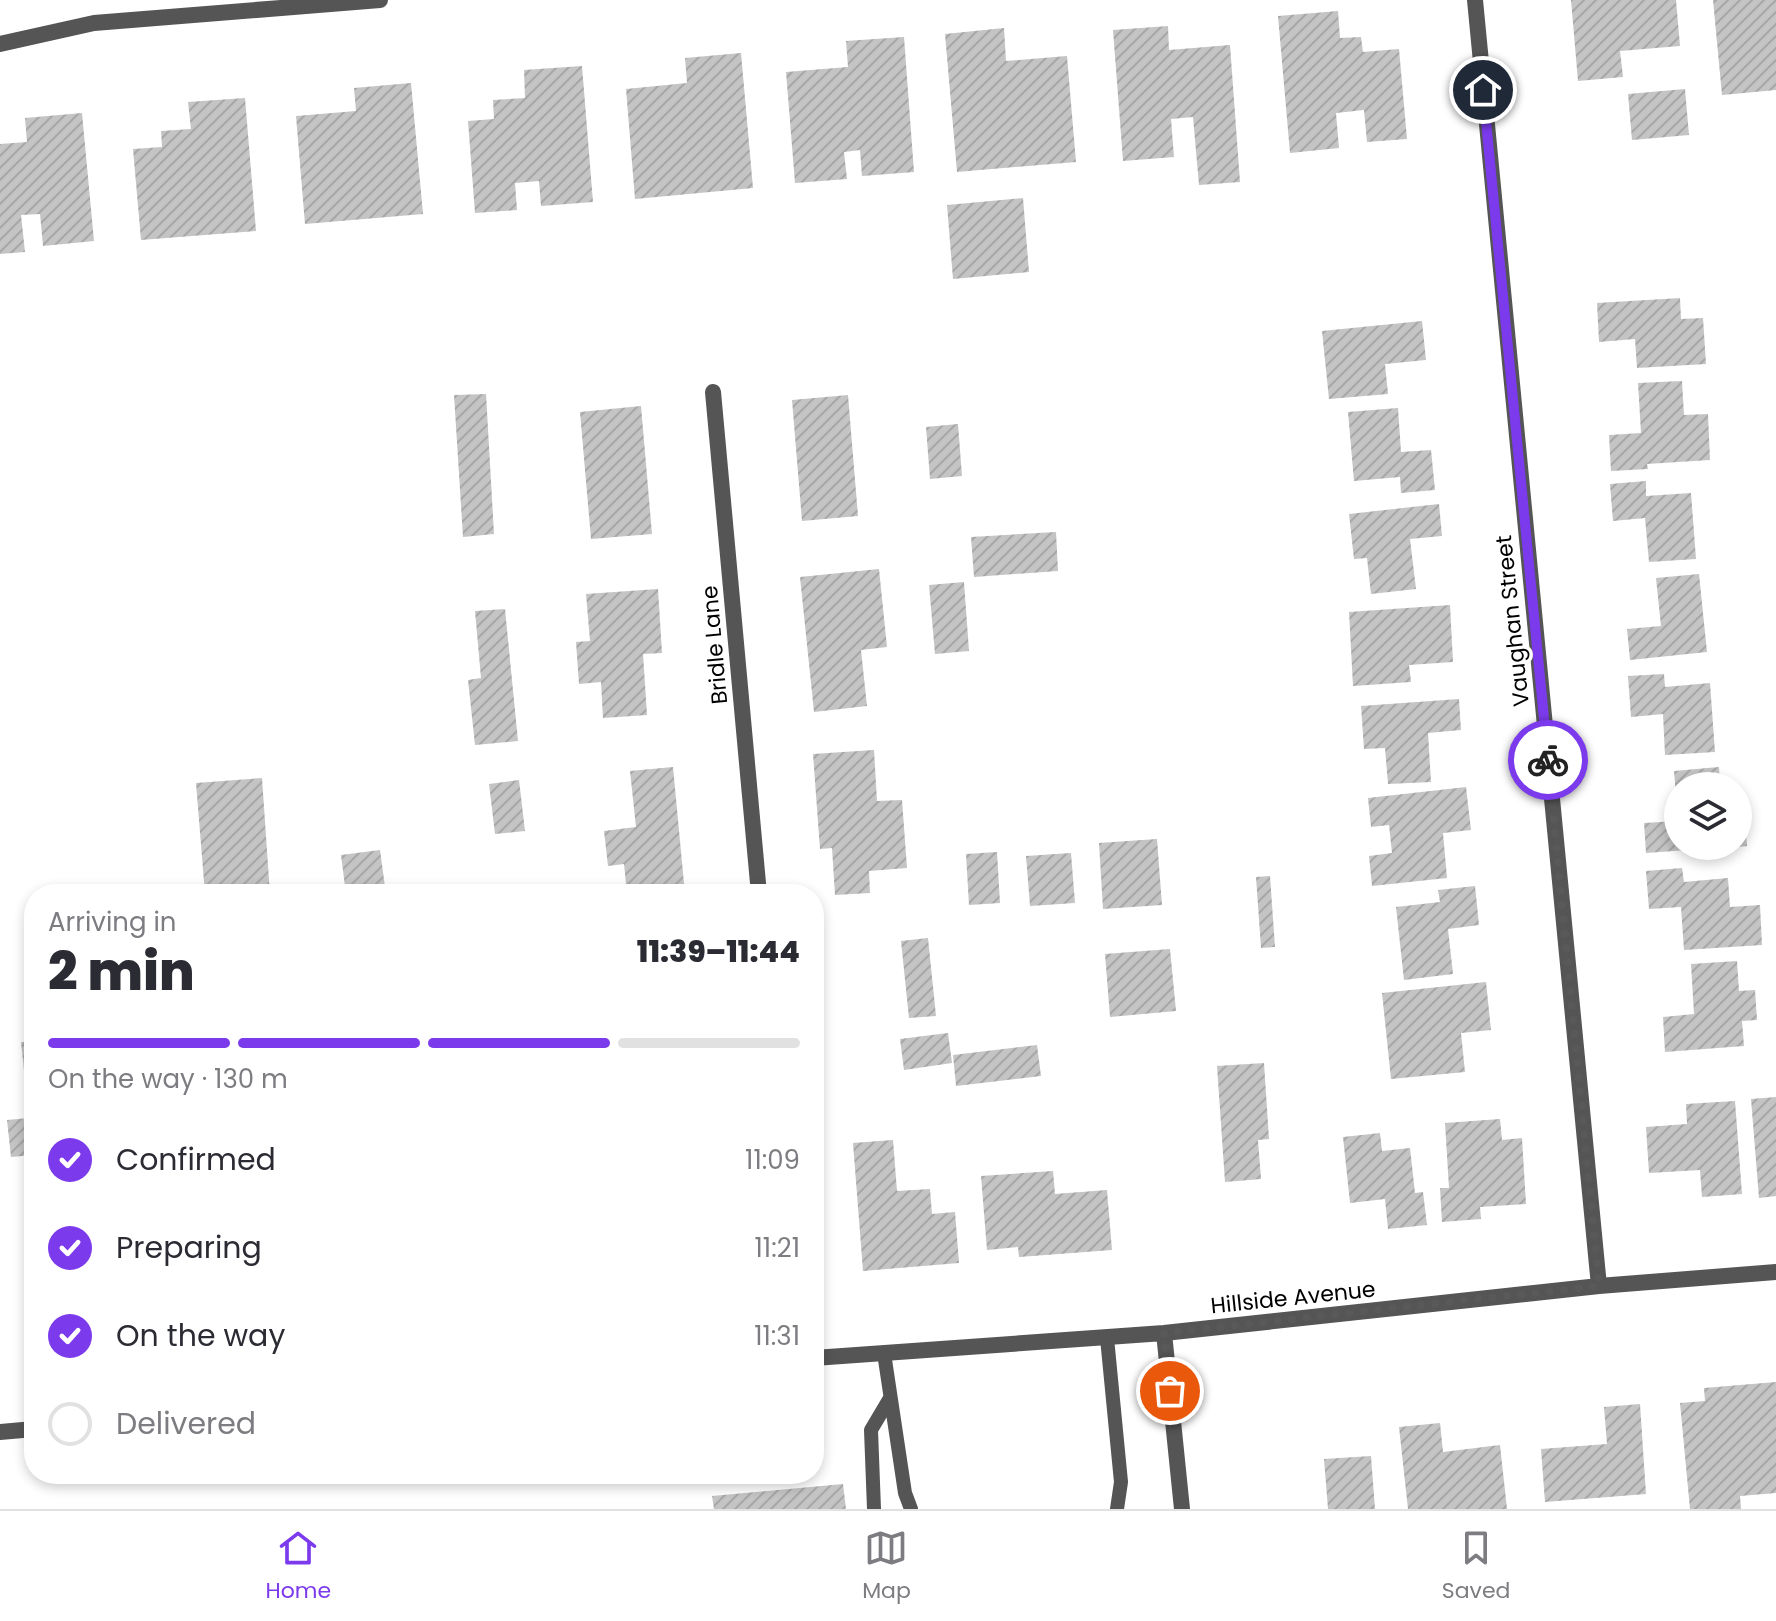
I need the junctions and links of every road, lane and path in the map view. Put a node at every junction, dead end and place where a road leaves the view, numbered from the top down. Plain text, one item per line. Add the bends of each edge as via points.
1 (380, 0) edge
2 (1475, 0) edge
3 (0, 44) edge
4 (713, 392) dead end
5 (758, 884) edge
6 (1776, 1272) edge
7 (1599, 1286) junction
8 (1164, 1333) junction
9 (1107, 1338) junction
10 (884, 1353) junction
11 (824, 1357) edge
12 (890, 1398) junction
13 (24, 1430) edge
14 (0, 1432) edge
15 (874, 1509) edge
16 (911, 1509) edge
17 (1117, 1509) edge
18 (1182, 1509) edge

1 - 3 street via 94,23
2 - 7 street, Vaughan Street
4 - 5 street, Bridle Lane
6 - 7 street, Hillside Avenue
7 - 8 street, Hillside Avenue
8 - 9 street, Hillside Avenue
8 - 18 street
9 - 10 street, Hillside Avenue
9 - 17 lane via 1121,1482
10 - 11 street, Hillside Avenue
10 - 12 lane
12 - 15 lane via 871,1430
12 - 16 lane
13 - 14 street

